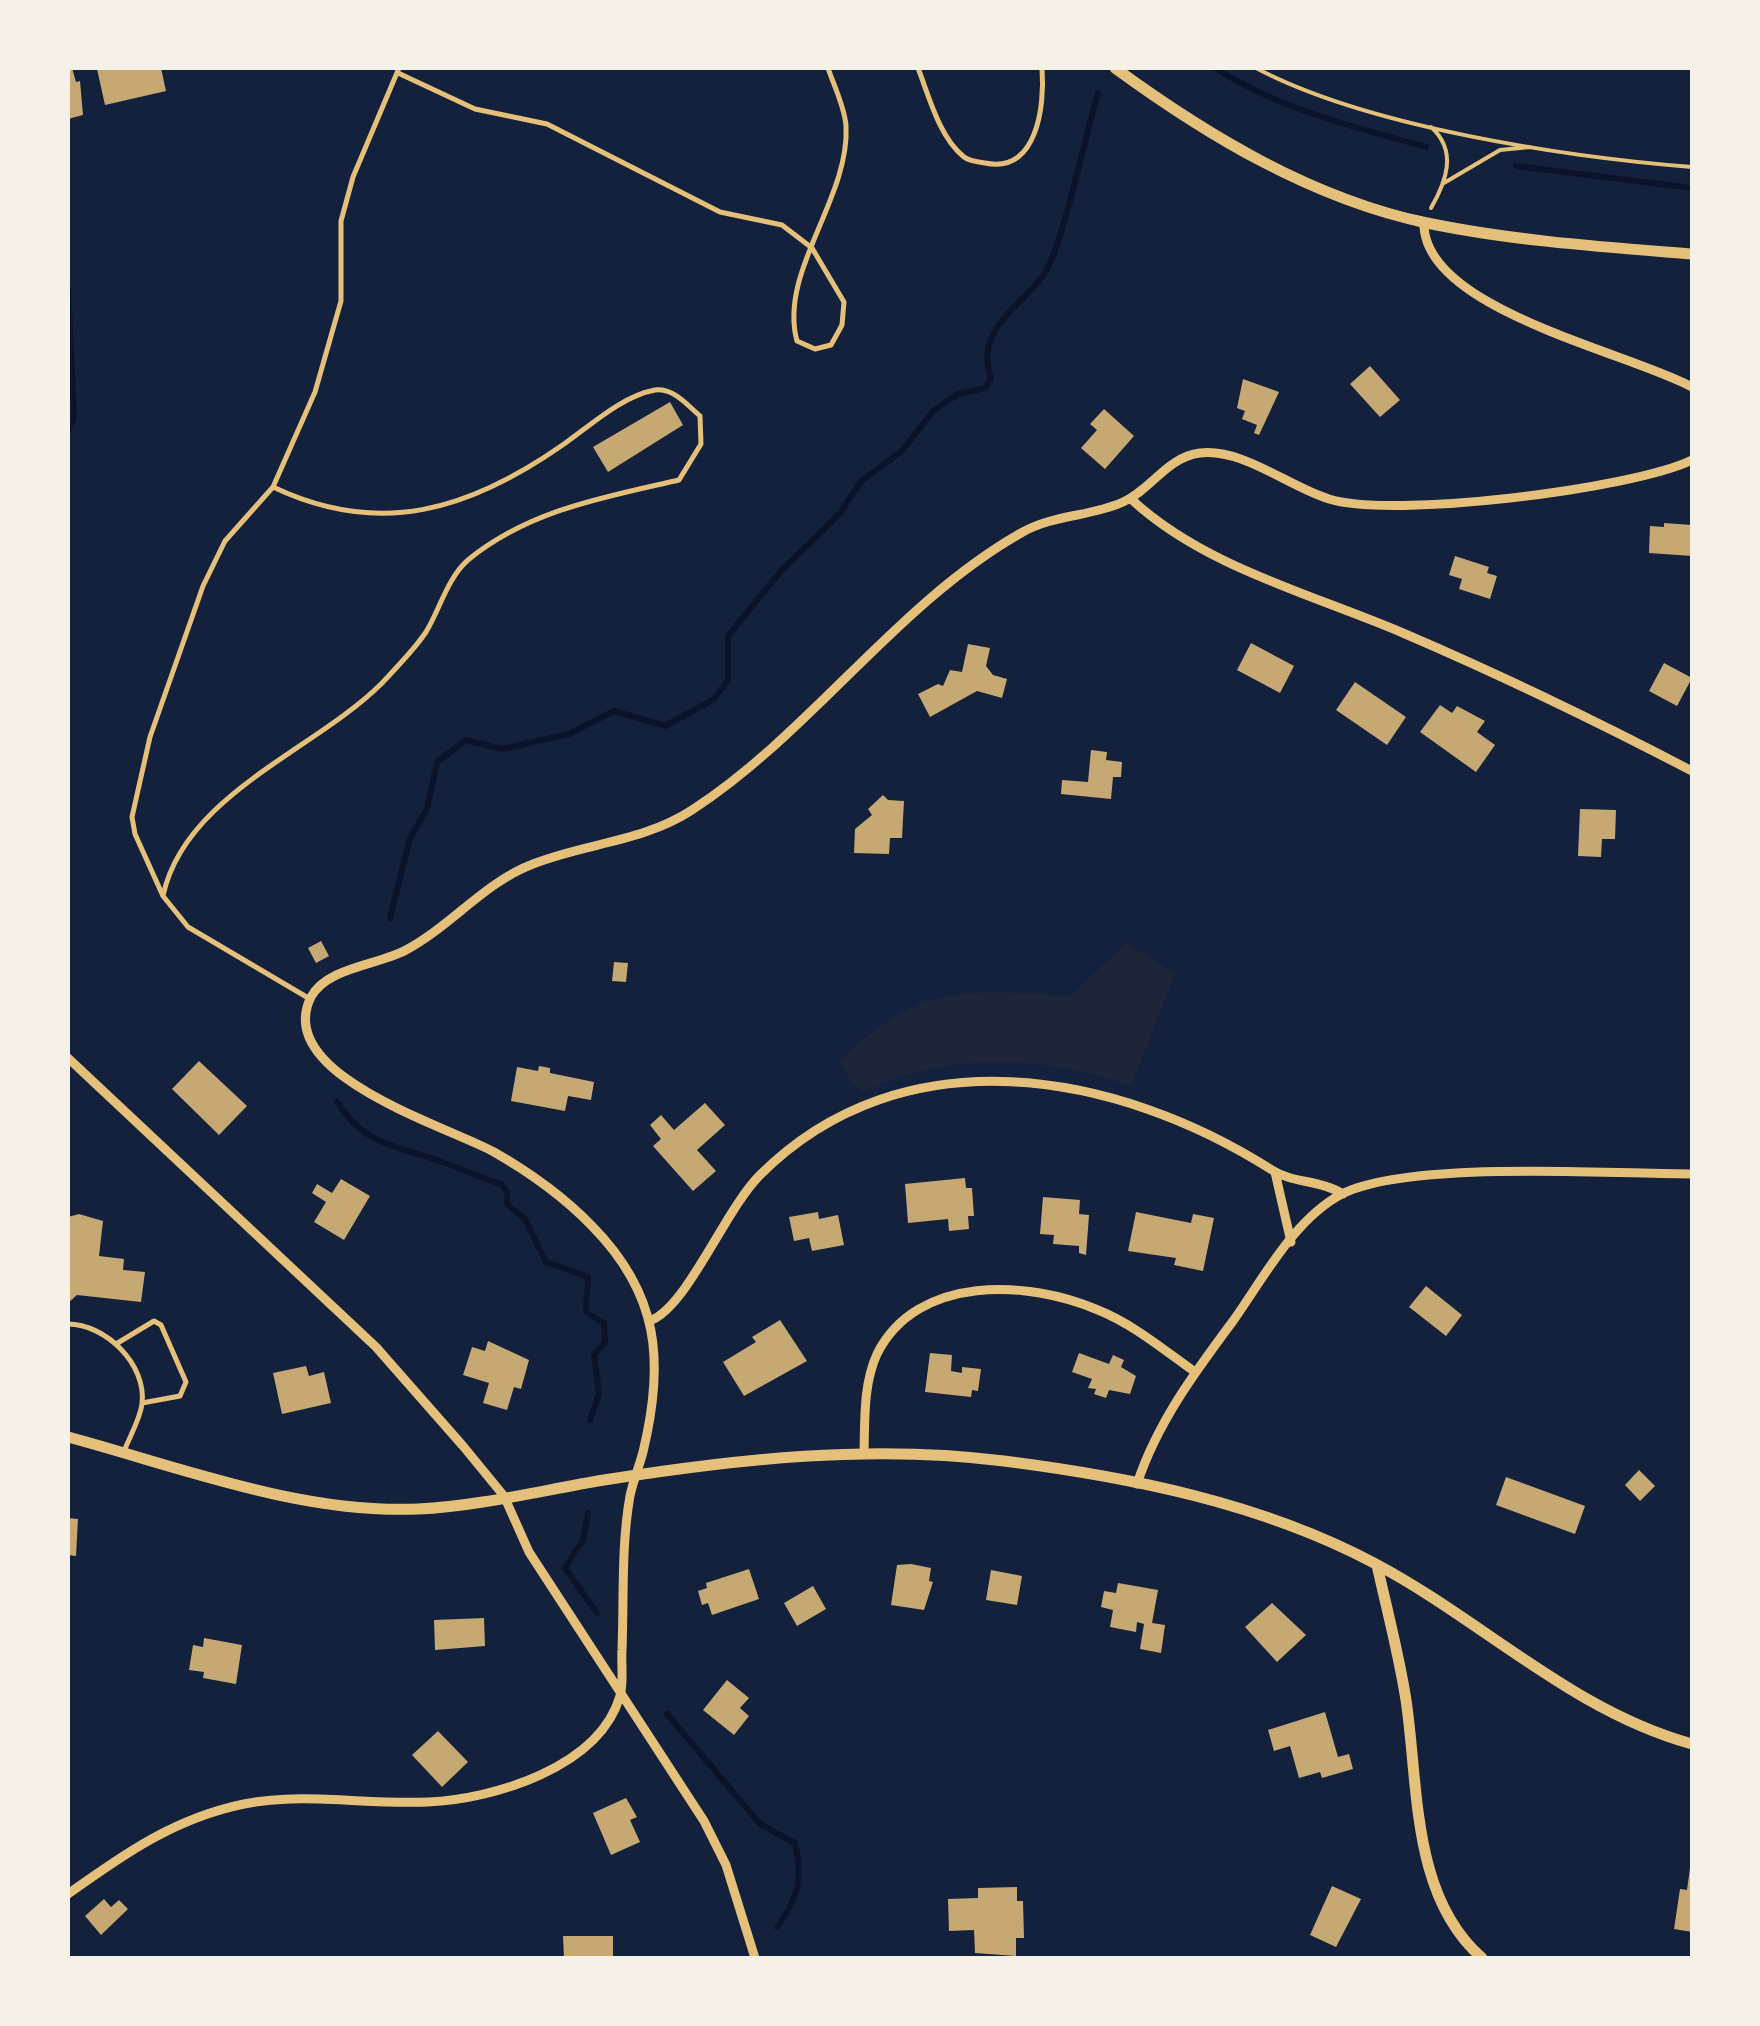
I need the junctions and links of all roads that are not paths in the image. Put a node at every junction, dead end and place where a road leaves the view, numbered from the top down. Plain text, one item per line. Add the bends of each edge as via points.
1 (828, 68) edge
2 (918, 68) edge
3 (1042, 68) edge
4 (1115, 68) edge
5 (398, 70) edge
6 (1424, 222) junction
7 (812, 248) junction
8 (1692, 254) edge
9 (1692, 387) edge
10 (1692, 460) edge
11 (273, 487) junction
12 (1130, 499) junction
13 (1692, 771) edge
14 (162, 896) junction
15 (310, 1000) junction
16 (68, 1058) edge
17 (1275, 1172) junction
18 (1692, 1174) edge
19 (1343, 1194) junction
20 (1291, 1242) junction
21 (652, 1320) junction
22 (68, 1324) edge
23 (116, 1344) junction
24 (1196, 1372) junction
25 (142, 1404) junction
26 (68, 1437) edge
27 (124, 1452) junction
28 (864, 1453) junction
29 (636, 1475) junction
30 (1136, 1484) junction
31 (504, 1496) junction
32 (1377, 1565) junction
33 (620, 1696) junction
34 (1692, 1744) edge
35 (68, 1894) edge
36 (755, 1958) edge
37 (1482, 1958) edge

1 - 7 lane via 846,124 842,170
2 - 3 lane via 948,139 966,159 993,165 1010,164 1031,146
4 - 6 street via 1248,154 1363,205
5 - 7 lane via 475,109 547,124 720,212 782,225
5 - 11 lane via 340,222 340,301 315,392
6 - 8 street
6 - 9 street via 1429,255 1472,292 1528,322
7 - 7 lane via 791,319 797,341 815,349 831,345 844,302
10 - 12 street via 1590,485 1401,509 1327,499 1234,458 1204,453 1173,464
11 - 14 lane via 226,541 203,586 150,737 132,817
11 - 14 lane via 342,513 402,514 524,472 621,404 656,390 672,392 700,416 701,444 679,480 578,502 465,562 424,636 378,687 268,764 186,842 170,863
12 - 13 street via 1194,546 1406,635
12 - 15 street via 1052,518 984,557 747,770 688,813 638,836 519,870 413,947 329,980
14 - 15 lane via 188,927
15 - 21 street via 310,1035 328,1066 543,1183 612,1247
16 - 31 street via 376,1347
17 - 19 street
17 - 20 street
17 - 21 street via 1189,1122 1092,1090 993,1081 911,1093 847,1114 782,1154 735,1205 672,1306
18 - 19 street via 1426,1177
19 - 20 street
20 - 24 street
21 - 29 street via 654,1358
22 - 23 lane via 83,1324
23 - 25 lane via 139,1382
23 - 25 lane via 154,1321 186,1382 180,1396
24 - 28 street via 1082,1303 972,1290 901,1324 878,1354 866,1388
24 - 30 street via 1153,1440
25 - 27 lane
26 - 27 street
27 - 31 street via 331,1505 421,1509
28 - 29 street
28 - 30 street via 1004,1461
29 - 31 street
29 - 33 street via 628,1505
30 - 32 street via 1242,1508
31 - 33 street via 529,1552
32 - 34 street via 1596,1705
32 - 37 street via 1406,1698 1433,1884 1453,1930
33 - 35 street via 583,1750 503,1788 435,1802 310,1796 238,1805 166,1828
33 - 36 street via 704,1820 726,1865

